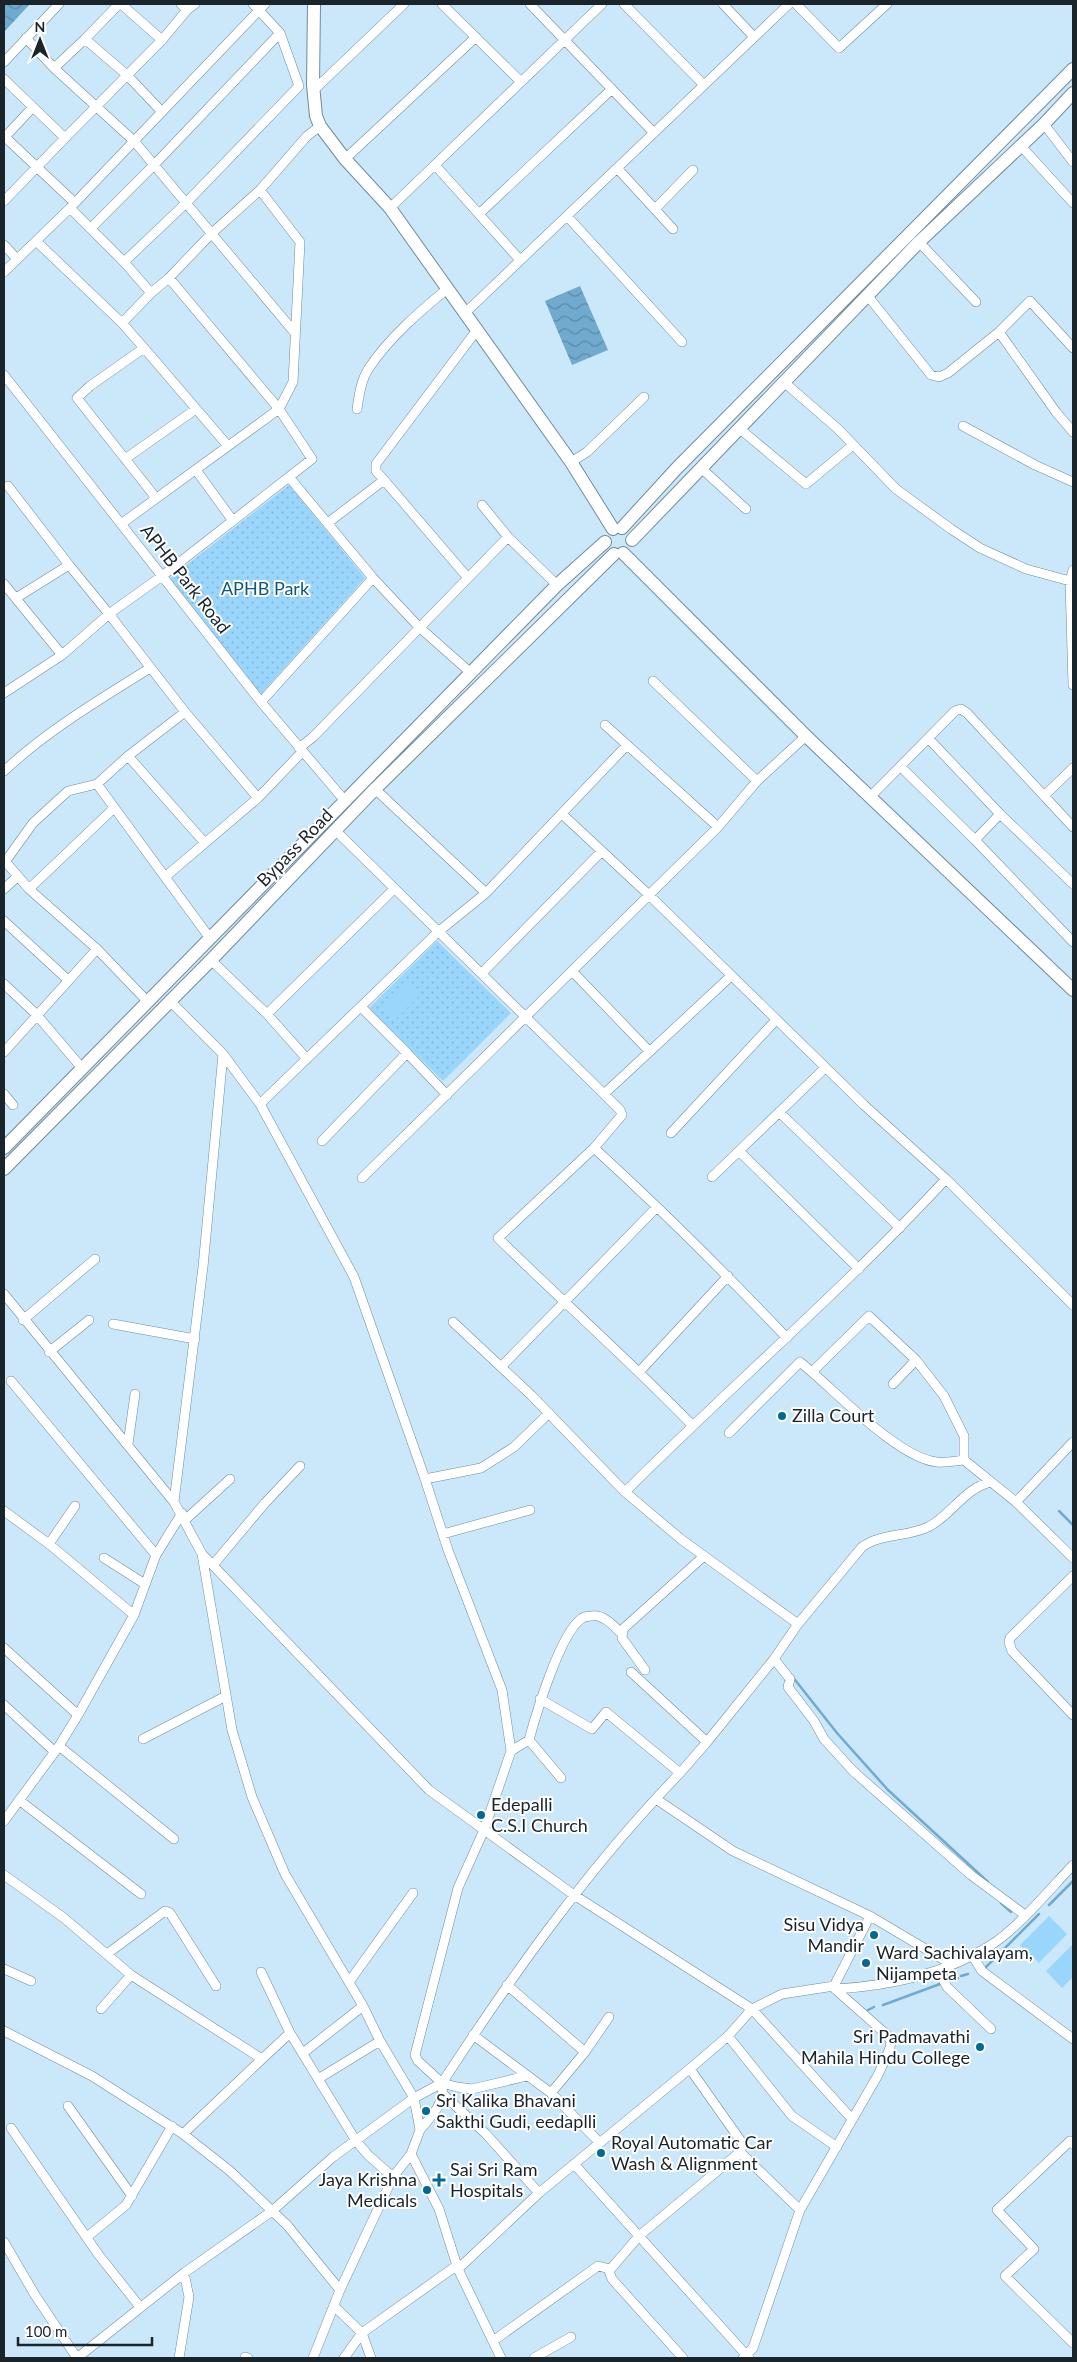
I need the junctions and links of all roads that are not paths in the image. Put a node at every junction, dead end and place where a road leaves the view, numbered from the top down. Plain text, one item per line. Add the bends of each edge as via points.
1 (59, 4) edge
2 (120, 4) edge
3 (195, 4) edge
4 (314, 4) edge
5 (404, 4) edge
6 (442, 4) edge
7 (530, 4) edge
8 (602, 4) edge
9 (624, 4) edge
10 (723, 4) edge
11 (789, 4) edge
12 (796, 4) edge
13 (887, 4) edge
14 (259, 6) edge
15 (184, 7) edge
16 (280, 33) junction
17 (754, 37) junction
18 (26, 38) junction
19 (476, 38) junction
20 (85, 39) junction
21 (162, 40) junction
22 (565, 40) junction
23 (4, 62) edge
24 (54, 68) junction
25 (1073, 69) edge
26 (127, 75) junction
27 (4, 79) edge
28 (521, 82) junction
29 (704, 85) junction
30 (307, 86) junction
31 (612, 89) junction
32 (1073, 93) edge
33 (33, 107) junction
34 (97, 107) junction
35 (162, 112) junction
36 (1044, 124) junction
37 (314, 131) junction
38 (654, 133) junction
39 (4, 138) edge
40 (64, 138) junction
41 (134, 141) junction
42 (1021, 146) junction
43 (344, 159) junction
44 (1073, 162) edge
45 (154, 165) junction
46 (435, 165) junction
47 (37, 166) junction
48 (617, 168) junction
49 (693, 170) dead end
50 (260, 190) junction
51 (4, 201) edge
52 (1073, 203) edge
53 (186, 204) junction
54 (73, 205) junction
55 (390, 208) junction
56 (655, 209) junction
57 (479, 214) junction
58 (567, 216) junction
59 (90, 228) junction
60 (673, 228) dead end
61 (211, 234) junction
62 (36, 241) junction
63 (919, 242) junction
64 (4, 245) edge
65 (17, 259) junction
66 (520, 260) junction
67 (124, 262) junction
68 (4, 272) edge
69 (169, 278) junction
70 (446, 289) junction
71 (151, 293) junction
72 (867, 296) junction
73 (976, 302) dead end
74 (464, 314) junction
75 (122, 323) junction
76 (477, 330) junction
77 (999, 332) junction
78 (296, 334) junction
79 (682, 342) dead end
80 (144, 348) junction
81 (1073, 348) edge
82 (4, 375) edge
83 (785, 383) junction
84 (644, 397) dead end
85 (196, 409) junction
86 (279, 409) junction
87 (357, 409) dead end
88 (962, 426) dead end
89 (740, 429) junction
90 (1073, 432) edge
91 (853, 445) junction
92 (228, 446) junction
93 (125, 459) junction
94 (571, 462) junction
95 (701, 468) junction
96 (196, 470) junction
97 (289, 477) junction
98 (384, 480) junction
99 (1073, 482) edge
100 (8, 486) dead end
101 (156, 498) junction
102 (482, 505) dead end
103 (746, 509) dead end
104 (233, 521) junction
105 (329, 522) junction
106 (121, 524) junction
107 (617, 528) junction
108 (508, 537) junction
109 (632, 540) junction
110 (605, 542) junction
111 (618, 554) junction
112 (69, 565) junction
113 (1073, 570) edge
114 (162, 576) junction
115 (373, 578) junction
116 (468, 578) junction
117 (1070, 581) junction
118 (4, 584) edge
119 (557, 585) junction
120 (16, 598) junction
121 (109, 614) junction
122 (1072, 621) edge
123 (419, 627) junction
124 (62, 655) junction
125 (150, 668) junction
126 (471, 673) junction
127 (653, 681) dead end
128 (1073, 685) edge
129 (4, 693) edge
130 (261, 702) junction
131 (185, 712) junction
132 (605, 725) dead end
133 (806, 736) junction
134 (929, 739) junction
135 (627, 745) junction
136 (301, 750) junction
137 (128, 756) junction
138 (901, 767) junction
139 (1073, 768) edge
140 (4, 771) edge
141 (757, 781) junction
142 (97, 784) junction
143 (375, 789) junction
144 (871, 796) junction
145 (1044, 796) junction
146 (258, 798) junction
147 (345, 801) junction
148 (113, 809) junction
149 (562, 814) junction
150 (1000, 814) junction
151 (718, 827) junction
152 (1073, 827) edge
153 (335, 830) junction
154 (975, 840) junction
155 (204, 842) junction
156 (601, 852) junction
157 (5, 861) edge
158 (17, 877) junction
159 (165, 877) junction
160 (1073, 884) edge
161 (4, 889) edge
162 (28, 889) junction
163 (394, 889) junction
164 (486, 893) junction
165 (649, 895) junction
166 (4, 921) edge
167 (438, 932) junction
168 (209, 937) junction
169 (1073, 942) edge
170 (97, 949) junction
171 (211, 960) junction
172 (572, 971) junction
173 (482, 973) junction
174 (731, 976) junction
175 (68, 980) junction
176 (4, 984) edge
177 (1073, 990) edge
178 (170, 1001) junction
179 (148, 1002) junction
180 (361, 1007) junction
181 (36, 1014) junction
182 (267, 1014) junction
183 (525, 1016) junction
184 (776, 1020) junction
185 (5, 1047) edge
186 (649, 1051) junction
187 (407, 1053) junction
188 (223, 1054) junction
189 (307, 1059) junction
190 (81, 1067) junction
191 (825, 1068) junction
192 (4, 1094) edge
193 (604, 1094) junction
194 (447, 1095) junction
195 (260, 1104) junction
196 (14, 1105) dead end
197 (779, 1112) junction
198 (671, 1132) dead end
199 (322, 1141) dead end
200 (4, 1148) edge
201 (594, 1148) junction
202 (739, 1151) junction
203 (4, 1169) edge
204 (712, 1177) dead end
205 (362, 1178) dead end
206 (946, 1179) junction
207 (657, 1207) junction
208 (900, 1228) junction
209 (94, 1259) dead end
210 (859, 1269) junction
211 (728, 1276) junction
212 (4, 1294) edge
213 (565, 1304) junction
214 (1073, 1305) edge
215 (23, 1320) junction
216 (89, 1320) dead end
217 (453, 1322) dead end
218 (113, 1324) dead end
219 (787, 1338) junction
220 (195, 1339) junction
221 (49, 1352) junction
222 (916, 1360) junction
223 (502, 1367) junction
224 (640, 1371) junction
225 (812, 1372) junction
226 (11, 1381) dead end
227 (893, 1384) dead end
228 (135, 1394) dead end
229 (549, 1413) junction
230 (692, 1425) junction
231 (729, 1434) dead end
232 (1073, 1442) edge
233 (128, 1444) junction
234 (964, 1460) junction
235 (300, 1466) dead end
236 (230, 1479) dead end
237 (426, 1479) junction
238 (991, 1482) junction
239 (625, 1492) junction
240 (174, 1502) junction
241 (1016, 1502) junction
242 (75, 1506) dead end
243 (530, 1510) dead end
244 (4, 1511) edge
245 (184, 1517) junction
246 (443, 1534) junction
247 (49, 1544) junction
248 (202, 1554) junction
249 (156, 1555) junction
250 (704, 1556) junction
251 (104, 1558) dead end
252 (1073, 1558) edge
253 (214, 1565) junction
254 (1073, 1576) edge
255 (146, 1584) junction
256 (134, 1615) junction
257 (798, 1624) junction
258 (621, 1633) junction
259 (4, 1648) edge
260 (774, 1659) junction
261 (645, 1670) dead end
262 (631, 1672) dead end
263 (226, 1696) junction
264 (540, 1700) junction
265 (4, 1705) edge
266 (78, 1715) junction
267 (1073, 1715) edge
268 (143, 1739) dead end
269 (529, 1740) junction
270 (707, 1742) junction
271 (57, 1749) junction
272 (511, 1751) junction
273 (680, 1773) junction
274 (561, 1778) dead end
275 (656, 1799) junction
276 (19, 1800) junction
277 (4, 1821) edge
278 (484, 1830) junction
279 (174, 1839) dead end
280 (1073, 1865) edge
281 (4, 1875) edge
282 (413, 1893) dead end
283 (141, 1894) dead end
284 (574, 1895) junction
285 (1025, 1915) junction
286 (870, 1916) junction
287 (107, 1954) junction
288 (972, 1955) junction
289 (951, 1964) junction
290 (4, 1969) edge
291 (938, 1970) junction
292 (261, 1972) dead end
293 (131, 1975) junction
294 (31, 1981) dead end
295 (349, 1982) junction
296 (507, 1985) junction
297 (216, 1986) dead end
298 (835, 1988) junction
299 (363, 2006) junction
300 (752, 2008) junction
301 (101, 2009) dead end
302 (609, 2016) dead end
303 (991, 2029) dead end
304 (4, 2031) edge
305 (290, 2033) junction
306 (473, 2035) junction
307 (728, 2036) junction
308 (1073, 2039) edge
309 (380, 2041) junction
310 (584, 2052) junction
311 (303, 2053) junction
312 (262, 2059) junction
313 (690, 2069) junction
314 (527, 2076) junction
315 (318, 2079) junction
316 (442, 2083) junction
317 (551, 2093) junction
318 (444, 2095) junction
319 (414, 2098) junction
320 (68, 2106) dead end
321 (852, 2119) junction
322 (172, 2126) junction
323 (11, 2128) dead end
324 (420, 2130) junction
325 (183, 2134) junction
326 (356, 2141) junction
327 (599, 2142) junction
328 (1073, 2144) edge
329 (836, 2147) junction
330 (740, 2152) junction
331 (411, 2154) junction
332 (574, 2164) junction
333 (393, 2177) junction
334 (539, 2193) junction
335 (132, 2196) junction
336 (800, 2210) junction
337 (272, 2211) junction
338 (639, 2236) junction
339 (87, 2237) junction
340 (4, 2242) edge
341 (457, 2267) junction
342 (610, 2269) junction
343 (184, 2273) junction
344 (340, 2290) junction
345 (140, 2307) junction
346 (335, 2307) junction
347 (362, 2334) junction
348 (571, 2337) dead end
349 (493, 2341) junction
350 (1073, 2343) edge
351 (746, 2357) edge
352 (77, 2358) edge
353 (178, 2358) edge
354 (313, 2358) edge
355 (344, 2358) edge
356 (371, 2358) edge
357 (502, 2358) edge
358 (534, 2358) edge
359 (682, 2358) edge

1 - 18 street
2 - 20 street
2 - 21 street
3 - 15 street
4 - 30 main road
5 - 30 street
6 - 19 street
7 - 22 street
8 - 22 street
9 - 29 street
10 - 17 street
11 - 17 street
12 - 13 street via 839,48
14 - 16 street
14 - 35 street
15 - 21 street
16 - 30 street
16 - 45 street
17 - 29 street
18 - 23 street
18 - 24 street
19 - 28 street
19 - 43 street
20 - 24 street
20 - 26 street
21 - 26 street
22 - 28 street
22 - 31 street
24 - 34 street
25 - 107 main road
26 - 34 street
26 - 35 street
27 - 33 street
28 - 46 street
29 - 38 street
30 - 37 main road via 316,116
30 - 53 street
31 - 38 street
31 - 57 street
32 - 36 main road
33 - 39 street
33 - 40 street
34 - 40 street
34 - 41 street
35 - 41 street
36 - 42 main road
36 - 44 street
37 - 43 main road
37 - 50 street
38 - 48 street
39 - 47 street
40 - 47 street
41 - 45 street
41 - 54 street
42 - 52 street
42 - 63 main road
43 - 55 main road
45 - 53 street
45 - 59 street
46 - 55 street
46 - 57 street
47 - 51 street
47 - 54 street
48 - 56 street
48 - 58 street
49 - 56 street
50 - 61 street
50 - 78 street via 300,242
53 - 61 street
53 - 67 street
54 - 59 street
54 - 62 street
55 - 70 main road
56 - 60 street
57 - 66 street
58 - 66 street
58 - 79 street
59 - 67 street
61 - 69 street
61 - 78 street
62 - 65 street
62 - 75 street
63 - 72 main road
63 - 73 street
64 - 65 street
65 - 68 street
66 - 74 street
67 - 71 street
69 - 71 street
69 - 86 street
70 - 74 main road
70 - 87 street via 421,311 368,369 360,388
71 - 75 street
72 - 77 street via 931,375 939,377 948,373
72 - 83 main road
74 - 76 main road
75 - 80 street
76 - 94 main road
76 - 98 street via 379,458 376,471
77 - 81 street via 1030,301
77 - 90 street
78 - 86 street via 293,382
80 - 85 street
80 - 93 street via 77,398
82 - 106 street, APHB Park Road
83 - 89 main road
83 - 91 street
84 - 94 street via 587,452
85 - 92 street
85 - 93 street
86 - 92 street
86 - 97 street via 312,459
88 - 99 street
89 - 91 street via 806,484
89 - 95 main road
91 - 117 street via 896,489 980,548 1026,569
92 - 96 street
93 - 101 street
94 - 107 main road
95 - 103 street
95 - 109 main road
96 - 101 street
96 - 104 street
97 - 104 street
97 - 105 street
98 - 105 street
98 - 116 street
100 - 112 street
101 - 106 street
102 - 108 street
104 - 114 street
105 - 115 street
106 - 114 street, APHB Park Road
107 - 109 main road via 629,533
107 - 110 main road via 606,534
108 - 116 street
108 - 119 street
109 - 111 main road via 630,548
110 - 111 main road via 608,549
110 - 119 main road, Bypass Road
111 - 133 main road
111 - 143 main road, Bypass Road
112 - 120 street
112 - 121 street
113 - 117 street
114 - 121 street
114 - 130 street, APHB Park Road
115 - 123 street
115 - 130 street
116 - 123 street
117 - 122 street
118 - 120 street
119 - 126 main road, Bypass Road
120 - 124 street
121 - 124 street
121 - 125 street
122 - 128 street
123 - 126 street
123 - 136 street
124 - 129 street
125 - 131 street
125 - 140 street via 59,726
126 - 147 main road, Bypass Road
127 - 141 street
130 - 136 street, APHB Park Road
131 - 137 street
131 - 146 street
132 - 135 street
133 - 141 street
133 - 144 main road
134 - 138 street
134 - 145 street via 955,711 961,710
134 - 150 street
135 - 149 street
135 - 151 street
136 - 146 street
136 - 147 street, APHB Park Road
137 - 142 street
137 - 155 street
138 - 144 street
138 - 154 street
139 - 145 street
141 - 151 street
142 - 148 street
142 - 157 street via 68,791 33,824
143 - 153 main road, Bypass Road
143 - 164 street
144 - 177 main road
145 - 152 street
146 - 155 street
147 - 168 main road, Bypass Road
148 - 159 street
148 - 162 street
149 - 156 street
149 - 164 street
150 - 154 street
150 - 160 street
151 - 165 street
153 - 163 street
153 - 171 main road, Bypass Road
154 - 169 street
155 - 159 street
156 - 165 street
156 - 173 street
157 - 158 street
158 - 161 street
158 - 162 street
159 - 168 street
162 - 170 street
163 - 167 street
163 - 182 street
164 - 167 street
165 - 172 street
165 - 174 street
166 - 175 street
167 - 173 street
167 - 180 street
168 - 179 main road, Bypass Road
170 - 175 street
170 - 179 street
171 - 178 main road, Bypass Road
171 - 182 street
172 - 183 street
172 - 186 street
173 - 183 street
174 - 184 street
174 - 186 street
175 - 181 street
176 - 181 street
178 - 188 street
178 - 203 main road, Bypass Road
179 - 190 main road, Bypass Road
180 - 187 street
180 - 189 street
181 - 185 street
181 - 190 street
182 - 189 street
183 - 193 street
183 - 194 street
184 - 191 street
184 - 198 street
186 - 193 street
187 - 194 street
187 - 199 street
188 - 195 street
188 - 220 street
189 - 195 street
190 - 200 main road, Bypass Road
191 - 197 street
191 - 206 street
192 - 196 street
193 - 201 street via 622,1115
194 - 205 street
195 - 237 street via 354,1277
197 - 202 street
197 - 208 street
201 - 207 street
201 - 213 street via 498,1238
202 - 204 street
202 - 210 street
206 - 208 street
206 - 214 street
207 - 211 street
207 - 213 street
208 - 210 street
209 - 215 street
210 - 219 street
211 - 219 street
211 - 224 street
212 - 215 street
213 - 223 street
213 - 224 street
215 - 221 street
216 - 221 street
217 - 223 street
218 - 220 street
219 - 230 street
220 - 240 street
221 - 233 street
222 - 225 street via 869,1316
222 - 227 street
222 - 234 street via 944,1396 964,1436
223 - 229 street
224 - 230 street
225 - 231 street via 800,1362
225 - 234 street via 864,1419 906,1451 936,1462
226 - 249 street
228 - 233 street
229 - 237 street via 514,1447 481,1468
229 - 239 street
230 - 239 street
232 - 241 street
233 - 240 street
234 - 238 street
235 - 253 street
236 - 245 street
237 - 246 street
238 - 241 street
238 - 257 street via 974,1489 931,1526 870,1541
239 - 250 street
240 - 245 street
241 - 252 street
242 - 247 street
243 - 246 street
244 - 247 street
245 - 248 street
245 - 249 street
246 - 272 street via 502,1690
247 - 256 street
248 - 253 street
248 - 263 street
249 - 255 street
250 - 257 street
250 - 258 street
251 - 255 street
253 - 278 street via 429,1790
254 - 267 street via 1009,1642 1012,1651
255 - 256 street
256 - 266 street
257 - 260 street
258 - 261 street
258 - 264 street via 607,1620 595,1615 582,1618 568,1635
259 - 266 street
260 - 270 street
260 - 285 street via 790,1678 788,1686 824,1739 853,1771 971,1875
262 - 270 street
263 - 268 street
263 - 295 street via 232,1730 252,1797 286,1874
264 - 269 street
264 - 273 street via 592,1729 606,1712
265 - 271 street
266 - 271 street
269 - 272 street
269 - 274 street
270 - 273 street
271 - 276 street
271 - 279 street
272 - 278 street
273 - 275 street
275 - 284 street
275 - 286 street via 733,1851
276 - 277 street
276 - 283 street
278 - 284 street
278 - 316 street via 458,1888 415,2055
280 - 285 street
281 - 287 street
282 - 295 street
284 - 296 street
284 - 300 street
285 - 288 street via 992,1944
286 - 289 street
286 - 298 street
287 - 293 street
287 - 297 street via 165,1911 170,1913
288 - 289 street
288 - 308 street via 982,1971
289 - 291 street
290 - 294 street
291 - 298 street via 869,1988
291 - 303 street via 947,1987
292 - 305 street
293 - 301 street
293 - 312 street
295 - 299 street
296 - 306 street
296 - 310 street
298 - 300 street via 782,1994
298 - 321 street via 891,2041 878,2075
299 - 309 street
299 - 311 street
300 - 307 street
300 - 321 street
302 - 310 street
304 - 322 street via 92,2076
305 - 311 street
305 - 312 street
306 - 314 street
306 - 316 street
307 - 313 street
307 - 329 street via 792,2116
309 - 315 street
309 - 319 street
310 - 317 street
311 - 315 street
312 - 325 street
313 - 327 street
313 - 330 street via 744,2144
314 - 316 street via 472,2089
314 - 317 street
315 - 326 street
316 - 318 street
316 - 319 street
317 - 327 street
318 - 324 street
318 - 334 street via 486,2134
319 - 324 street
319 - 326 street
320 - 335 street
321 - 329 street
322 - 325 street
322 - 335 street
323 - 339 street
324 - 331 street
325 - 337 street via 230,2171
326 - 333 street
326 - 337 street via 333,2156
327 - 332 street
328 - 350 street via 1070,2141 997,2210 1034,2249 1005,2276
329 - 336 street
330 - 336 street
330 - 338 street
331 - 333 street
331 - 341 street via 439,2209
332 - 334 street
332 - 338 street
333 - 344 street
334 - 341 street
335 - 339 street via 126,2205
336 - 351 street via 753,2348
337 - 343 street
337 - 344 street
338 - 342 street
338 - 351 street
339 - 345 street
340 - 352 street
341 - 347 street
341 - 349 street
342 - 349 street via 598,2266
342 - 359 street via 612,2279
343 - 345 street
343 - 353 street via 189,2296
344 - 346 street
345 - 352 street
346 - 347 street
346 - 354 street
347 - 355 street
347 - 356 street
348 - 358 street
349 - 357 street

